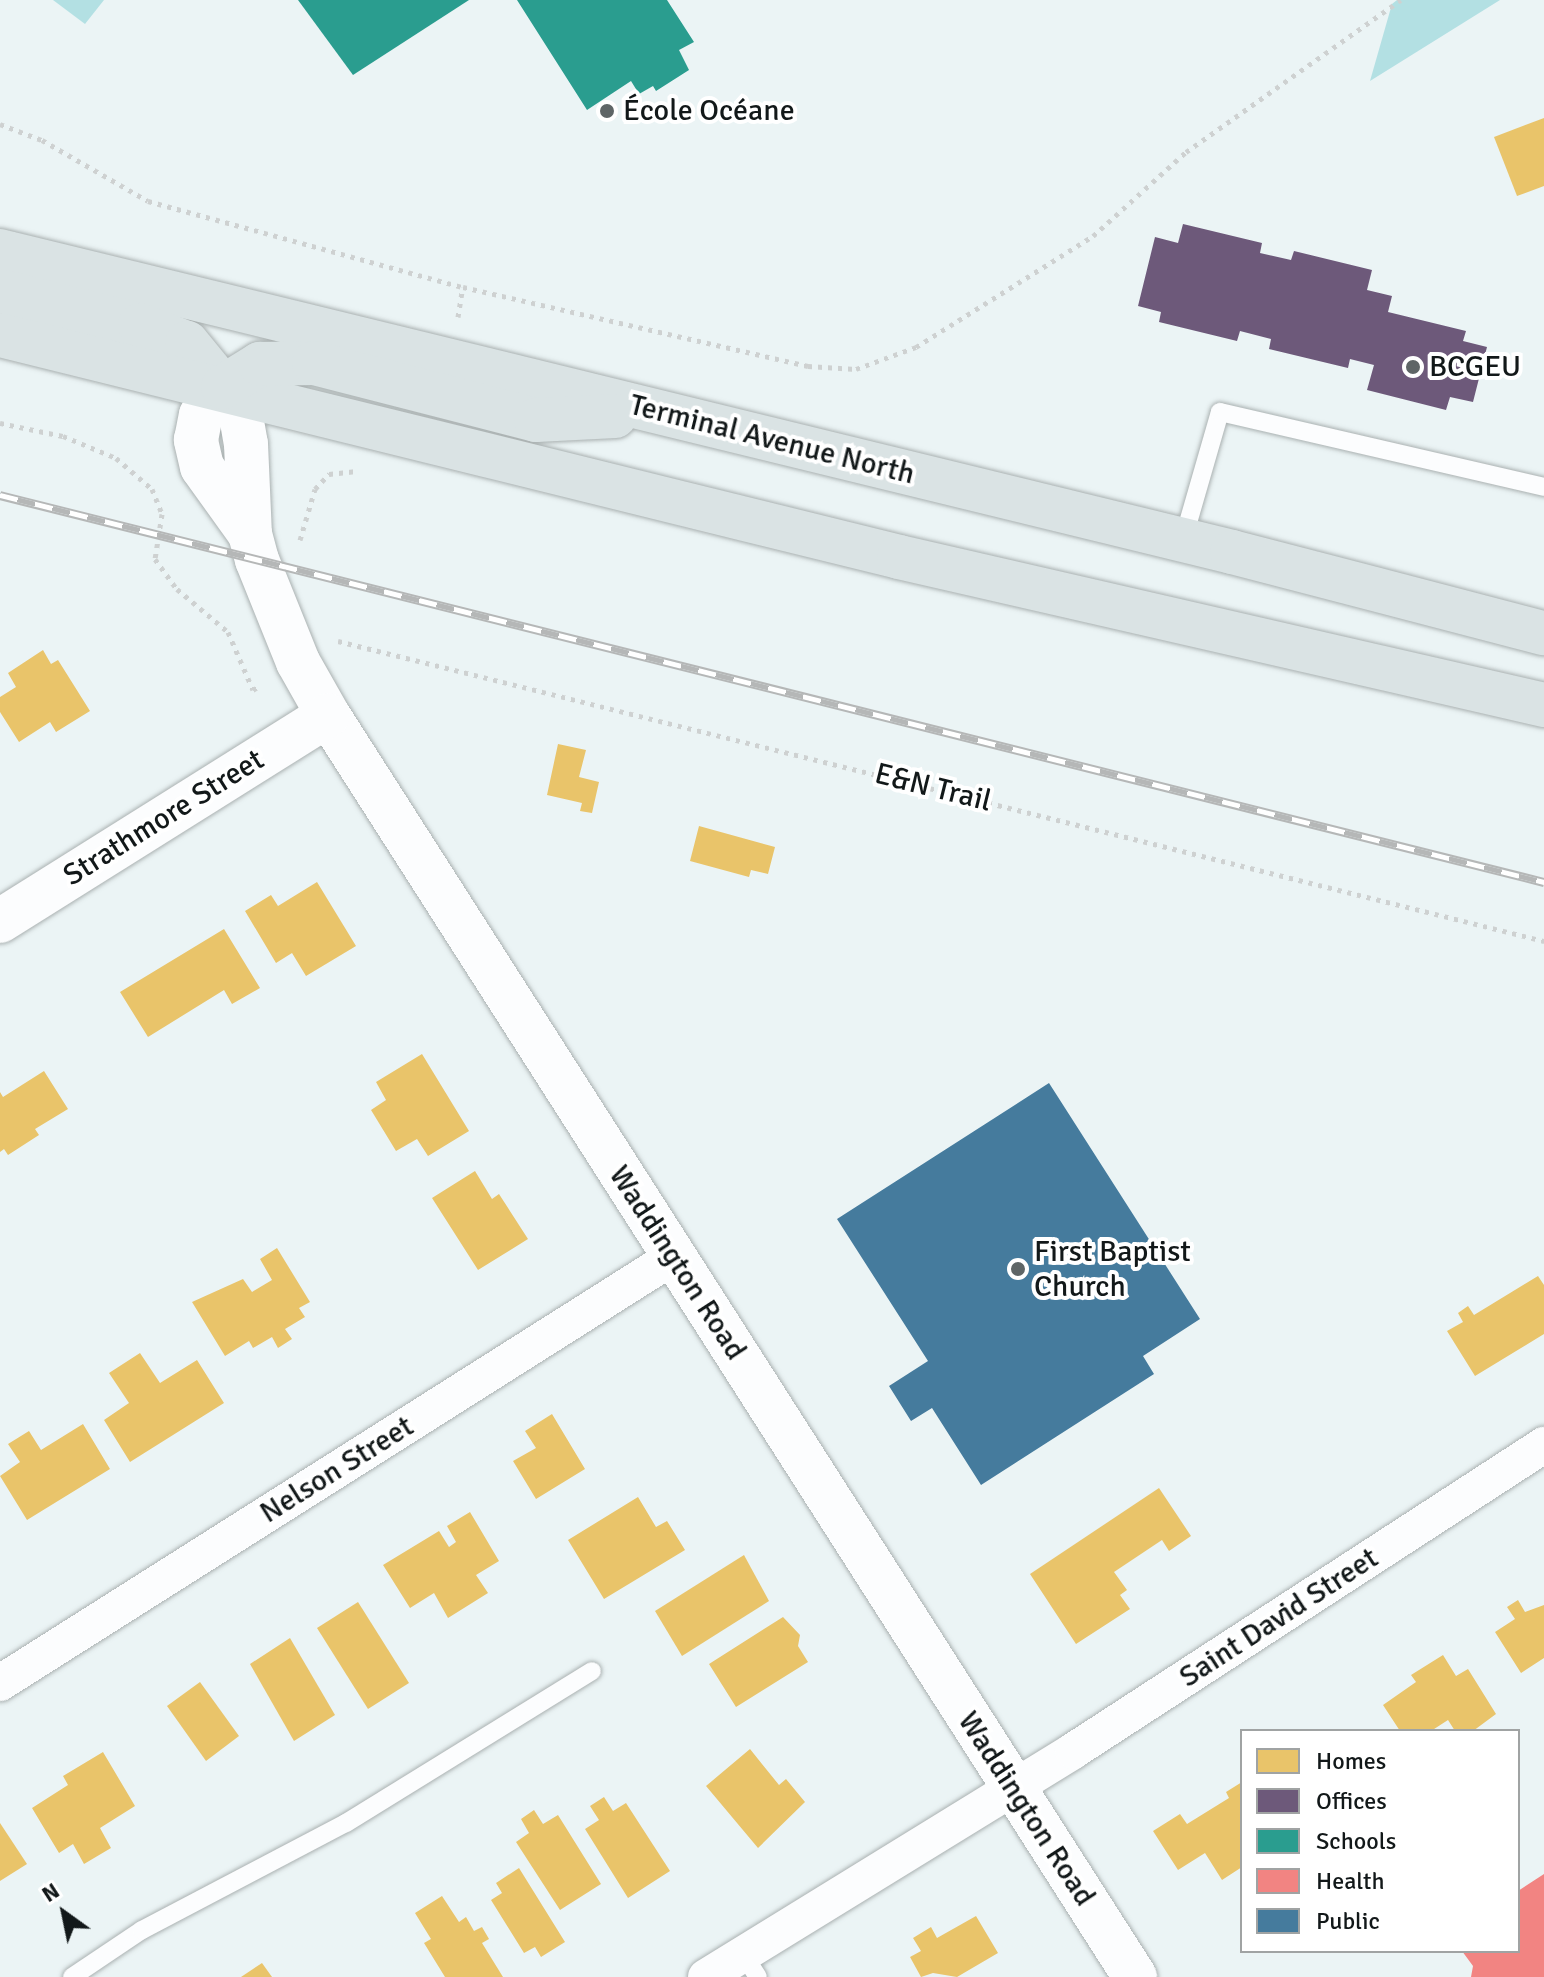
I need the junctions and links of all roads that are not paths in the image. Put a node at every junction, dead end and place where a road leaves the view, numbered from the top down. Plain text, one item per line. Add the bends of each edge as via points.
1 (0, 251) edge
2 (0, 291) edge
3 (0, 335) edge
4 (223, 387) junction
5 (661, 414) junction
6 (1544, 487) edge
7 (1183, 540) junction
8 (1544, 633) edge
9 (1544, 705) edge
10 (328, 715) junction
11 (0, 921) edge
12 (673, 1257) junction
13 (1544, 1445) edge
14 (592, 1671) dead end
15 (0, 1683) edge
16 (1013, 1790) junction
17 (750, 1966) edge
18 (72, 1977) edge
19 (706, 1977) edge
20 (1135, 1977) edge

1 - 5 main road, Terminal Avenue North
2 - 4 main road via 140,325 187,343
3 - 4 main road
4 - 5 main road via 260,364 314,363 536,420
4 - 9 main road via 884,553
4 - 10 street, Waddington Road via 241,416 250,534 298,662
5 - 7 main road, Terminal Avenue North
6 - 7 lane via 1220,412
7 - 8 main road, Terminal Avenue North
10 - 11 street, Strathmore Street
10 - 12 street, Waddington Road
12 - 15 street, Nelson Street
12 - 16 street, Waddington Road
13 - 16 street, Saint David Street
14 - 18 lane via 346,1823 142,1930
16 - 17 street, Saint David Street
16 - 20 street, Waddington Road
17 - 19 street, Saint David Street

